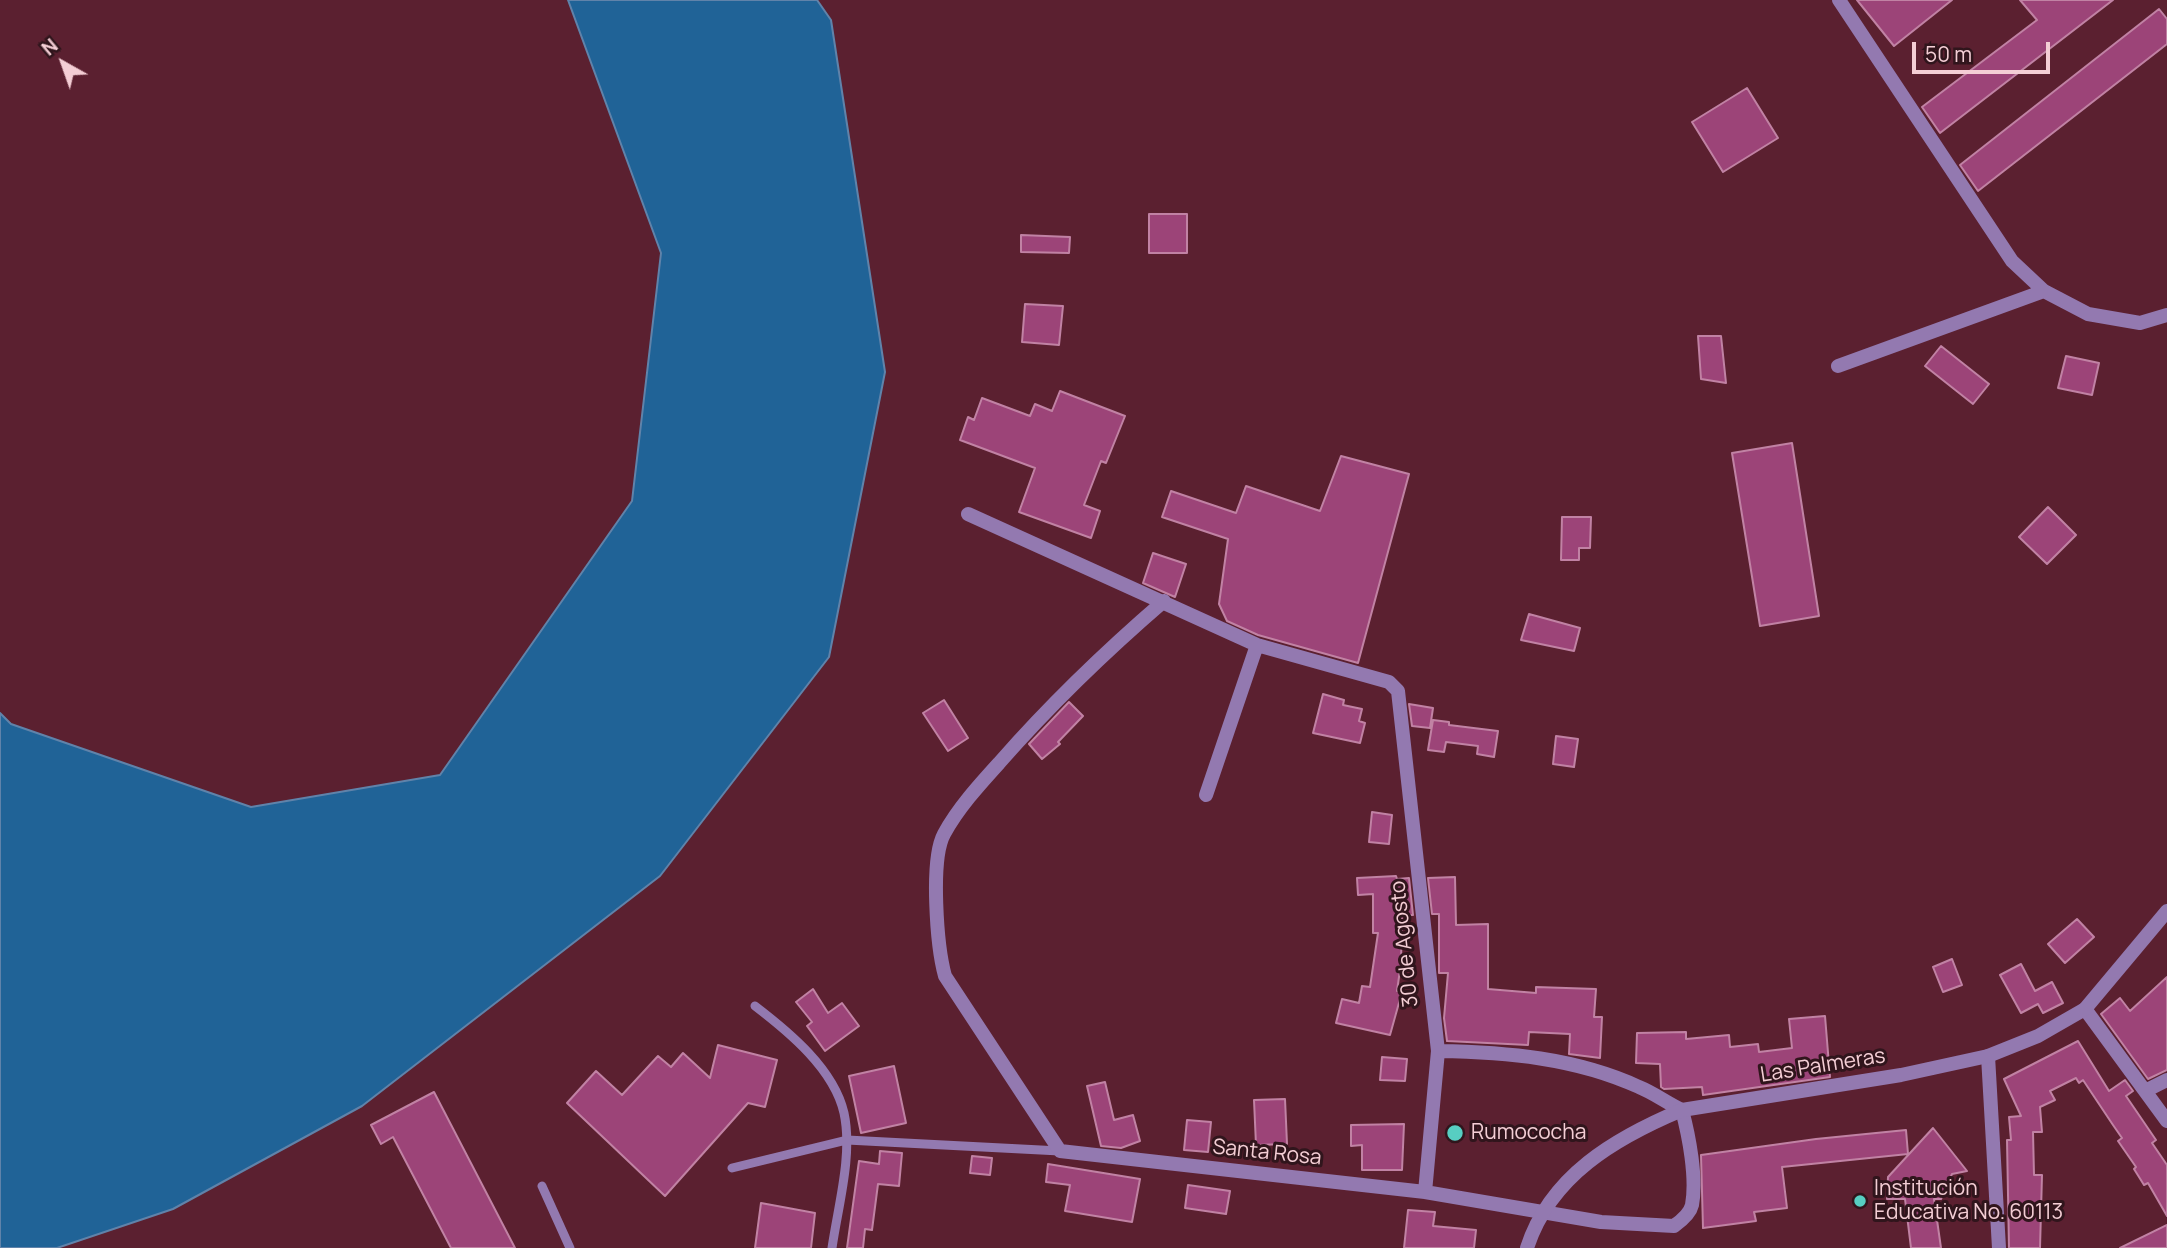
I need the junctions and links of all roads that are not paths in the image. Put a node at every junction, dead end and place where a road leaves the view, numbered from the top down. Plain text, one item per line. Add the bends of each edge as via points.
1 (1839, 0) edge
2 (2044, 291) junction
3 (2167, 315) edge
4 (1838, 366) dead end
5 (968, 514) dead end
6 (1164, 601) junction
7 (1257, 645) junction
8 (1206, 794) dead end
9 (2167, 911) edge
10 (755, 1006) dead end
11 (2085, 1009) junction
12 (1438, 1051) junction
13 (1989, 1056) junction
14 (2167, 1080) edge
15 (2147, 1090) junction
16 (1682, 1110) junction
17 (2167, 1121) edge
18 (847, 1140) junction
19 (1060, 1151) junction
20 (732, 1168) dead end
21 (542, 1186) dead end
22 (1425, 1192) junction
23 (1543, 1210) junction
24 (570, 1248) edge
25 (832, 1248) edge
26 (1527, 1248) edge
27 (1999, 1248) edge

1 - 2 street via 2012,261
2 - 3 street via 2088,314 2119,321 2140,323
2 - 4 street
5 - 6 street
6 - 7 street
6 - 19 street via 1029,729 976,788 943,836 936,892 939,953 945,976
7 - 8 street
7 - 12 street, 30 de Agosto via 1389,682 1398,691
9 - 11 street, Las Palmeras
10 - 18 lane via 788,1032 821,1069 844,1112
11 - 13 street, Las Palmeras via 2038,1036
11 - 15 street
12 - 16 street via 1507,1052 1575,1066 1641,1087
12 - 22 street, 30 de Agosto
13 - 16 street, Las Palmeras
13 - 27 street
14 - 15 street
15 - 17 street
16 - 23 street, Las Palmeras via 1597,1153
16 - 23 street, Santa Rosa via 1690,1140 1692,1206 1674,1226 1601,1222
18 - 19 lane, Santa Rosa
18 - 20 lane, Santa Rosa
18 - 25 lane
19 - 22 street, Santa Rosa
21 - 24 lane
22 - 23 street, Santa Rosa
23 - 26 street

